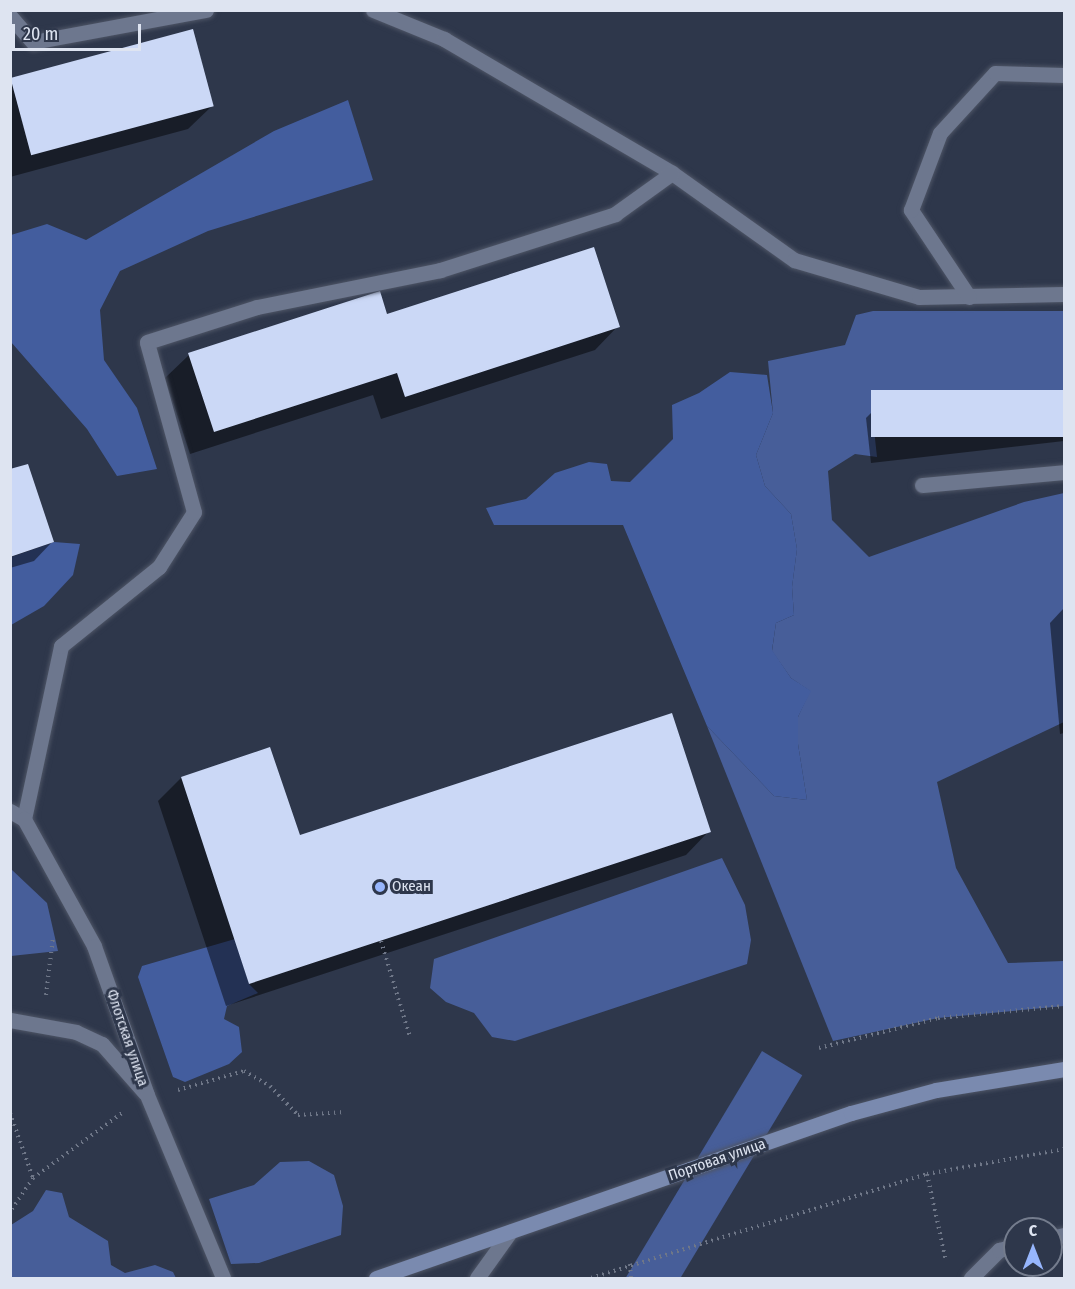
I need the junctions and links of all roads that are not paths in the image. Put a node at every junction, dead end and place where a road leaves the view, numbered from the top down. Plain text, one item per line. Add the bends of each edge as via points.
1 (206, 10) edge
2 (373, 10) edge
3 (10, 16) edge
4 (1065, 75) edge
5 (672, 173) junction
6 (1065, 294) edge
7 (969, 297) junction
8 (1065, 472) edge
9 (922, 485) dead end
10 (10, 811) edge
11 (24, 819) junction
12 (10, 1020) edge
13 (1065, 1069) edge
14 (147, 1095) junction
15 (510, 1232) junction
16 (1003, 1249) edge
17 (223, 1278) edge
18 (376, 1278) edge
19 (477, 1278) edge
20 (971, 1278) edge

1 - 3 street via 33,42
2 - 5 street via 444,39
4 - 7 street via 995,73 940,133 911,210
5 - 7 street via 794,260 919,297
5 - 11 street via 615,214 441,270 256,307 147,342 194,512 159,567 61,645
6 - 7 street
8 - 9 street
10 - 11 street
11 - 14 street, Флотская улица via 94,946
12 - 14 street via 76,1032 102,1044
13 - 15 street, Портовая улица via 936,1090 851,1113
14 - 17 street, Флотская улица
15 - 18 street, Портовая улица
15 - 19 street
16 - 20 street

